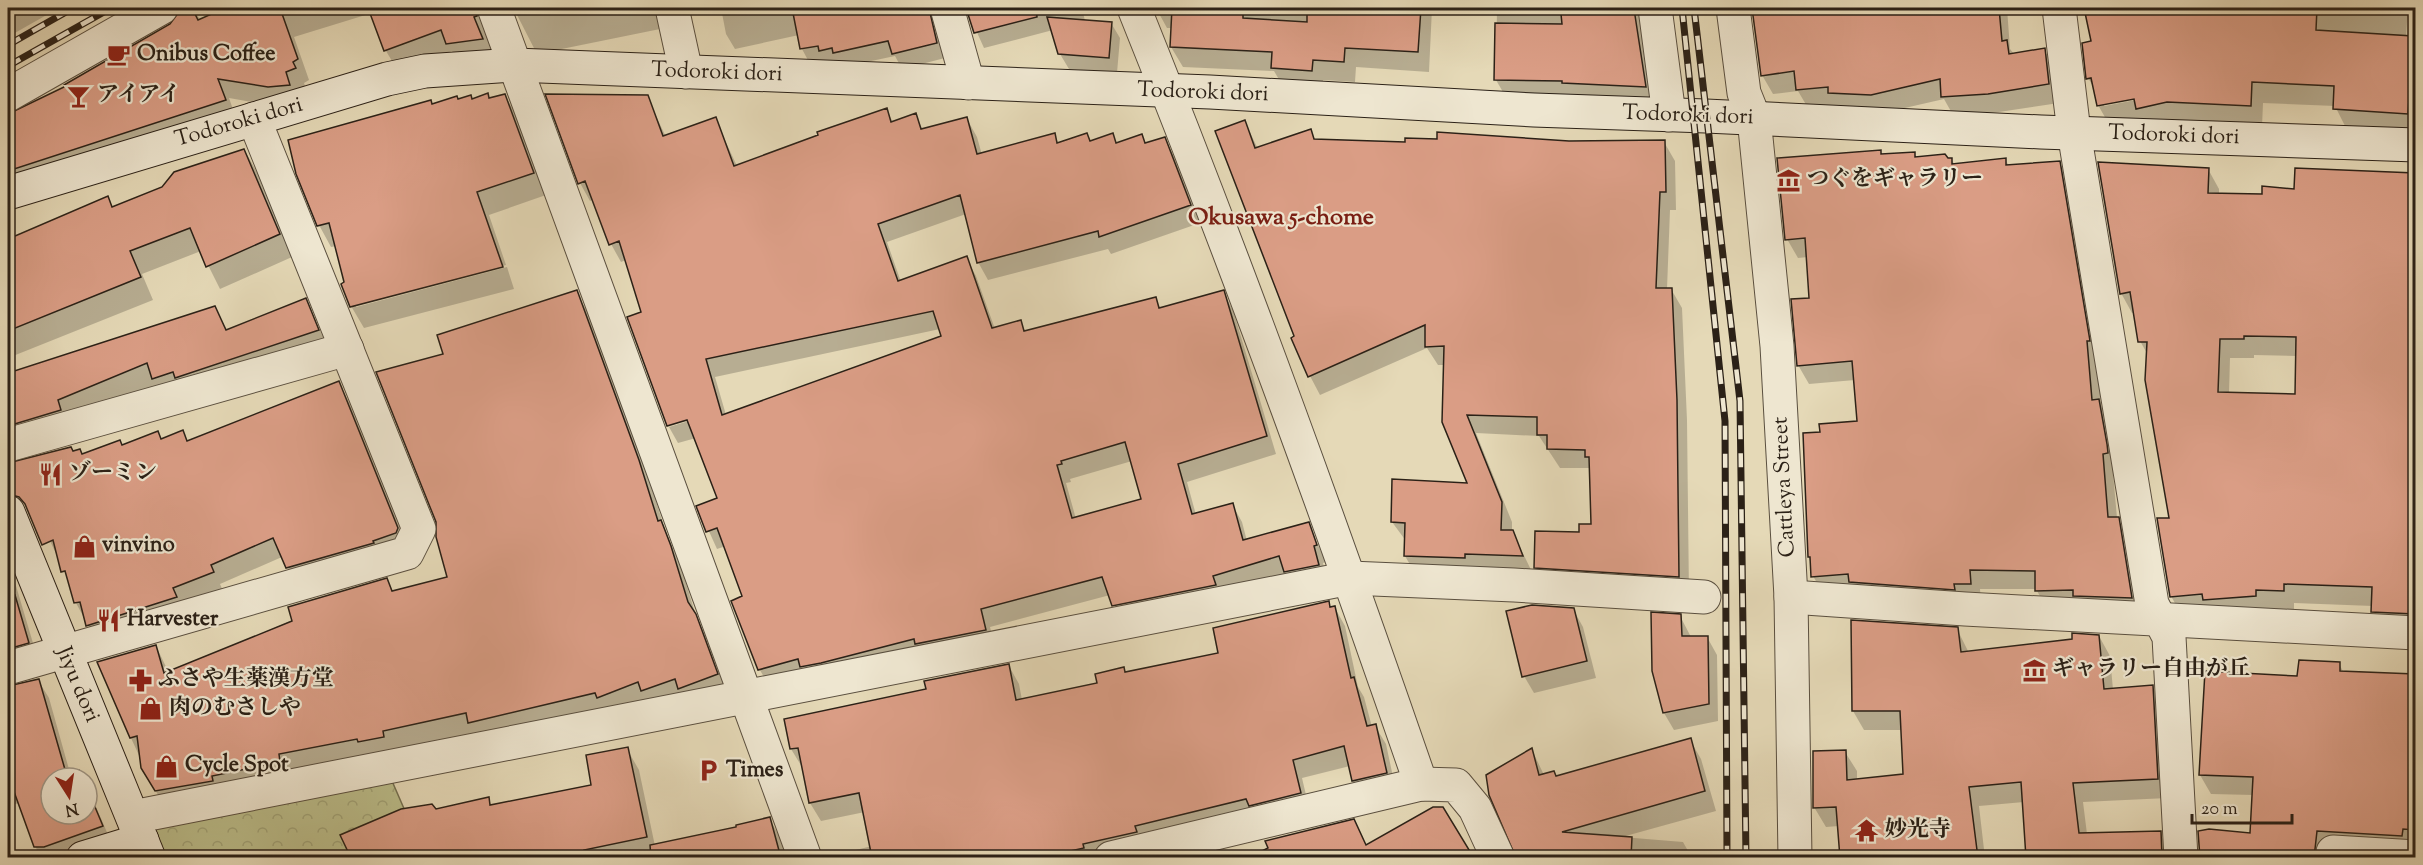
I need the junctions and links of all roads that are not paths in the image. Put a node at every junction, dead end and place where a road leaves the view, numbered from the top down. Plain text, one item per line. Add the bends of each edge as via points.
1 (161, 8) edge
2 (494, 8) edge
3 (672, 8) edge
4 (946, 8) edge
5 (1134, 8) edge
6 (1655, 8) edge
7 (1733, 8) edge
8 (2059, 8) edge
9 (515, 65) junction
10 (686, 72) junction
11 (968, 83) junction
12 (1167, 92) junction
13 (8, 95) edge
14 (1669, 115) junction
15 (1754, 118) junction
16 (254, 119) junction
17 (2073, 132) junction
18 (2415, 146) edge
19 (8, 193) edge
20 (347, 349) junction
21 (8, 445) edge
22 (8, 513) edge
23 (1350, 578) junction
24 (1704, 597) dead end
25 (1791, 597) junction
26 (2158, 620) junction
27 (2415, 633) edge
28 (63, 652) junction
29 (8, 668) edge
30 (747, 696) junction
31 (1421, 784) junction
32 (141, 838) edge
33 (2333, 852) dead end
34 (2415, 856) edge
35 (83, 858) edge
36 (805, 858) edge
37 (1111, 858) edge
38 (1498, 858) edge
39 (1795, 858) edge
40 (2181, 858) edge

1 - 13 street
2 - 9 street
3 - 10 street
4 - 11 street
5 - 12 street
6 - 14 street
7 - 15 street, Cattleya Street via 1744,93
8 - 17 street
9 - 10 street, Todoroki dori
9 - 16 street, Todoroki dori via 424,71
9 - 30 street
10 - 11 street, Todoroki dori
11 - 12 street, Todoroki dori
12 - 14 street, Todoroki dori
12 - 23 street via 1229,247
14 - 15 street, Todoroki dori
15 - 17 street, Todoroki dori
15 - 25 street, Cattleya Street via 1777,346
16 - 19 street, Todoroki dori
16 - 20 street
17 - 18 street, Todoroki dori
17 - 26 street via 2152,604
20 - 21 street
20 - 28 street via 419,529 407,553
22 - 28 street, Jiyu dori
23 - 24 street
23 - 30 street
23 - 31 street
25 - 26 street
25 - 39 street, Cattleya Street
26 - 27 street
26 - 40 street via 2169,637
28 - 29 street
28 - 32 street, Jiyu dori
30 - 32 street
30 - 36 street
31 - 37 street
31 - 38 street via 1456,785 1475,808
32 - 35 street
33 - 34 street

